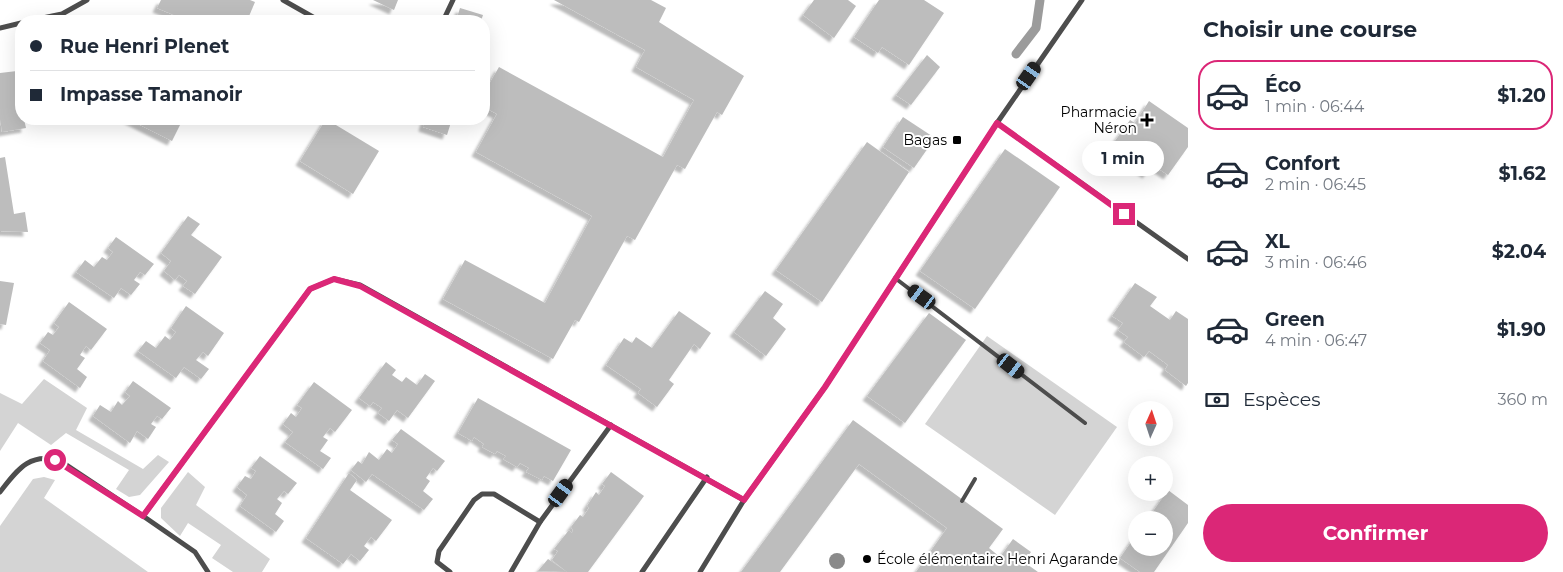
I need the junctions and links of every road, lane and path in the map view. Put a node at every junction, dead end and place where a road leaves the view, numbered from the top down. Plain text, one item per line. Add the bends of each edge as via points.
1 (87, 0) edge
2 (282, 0) edge
3 (453, 0) edge
4 (1082, 0) edge
5 (57, 15) edge
6 (309, 15) edge
7 (447, 15) edge
8 (15, 24) edge
9 (0, 28) edge
10 (997, 123) junction
11 (1188, 259) edge
12 (895, 278) junction
13 (1085, 423) dead end
14 (610, 425) junction
15 (706, 477) junction
16 (975, 479) dead end
17 (0, 492) edge
18 (744, 500) junction
19 (962, 500) dead end
20 (143, 516) junction
21 (540, 522) junction
22 (208, 572) edge
23 (450, 572) edge
24 (510, 572) edge
25 (642, 572) edge
26 (700, 572) edge

1 - 5 street
2 - 6 street
3 - 7 street
4 - 10 street
8 - 9 street
10 - 11 street
10 - 12 street
12 - 13 lane
12 - 18 street via 825,387
14 - 15 street
14 - 20 street via 360,286 334,279 310,289
14 - 21 street
15 - 18 street
15 - 25 street
16 - 19 lane
17 - 20 street via 24,463 48,458 62,462
18 - 26 street
20 - 22 street via 195,552
21 - 23 street via 494,494 482,494 474,500 439,551 437,562
21 - 24 street

